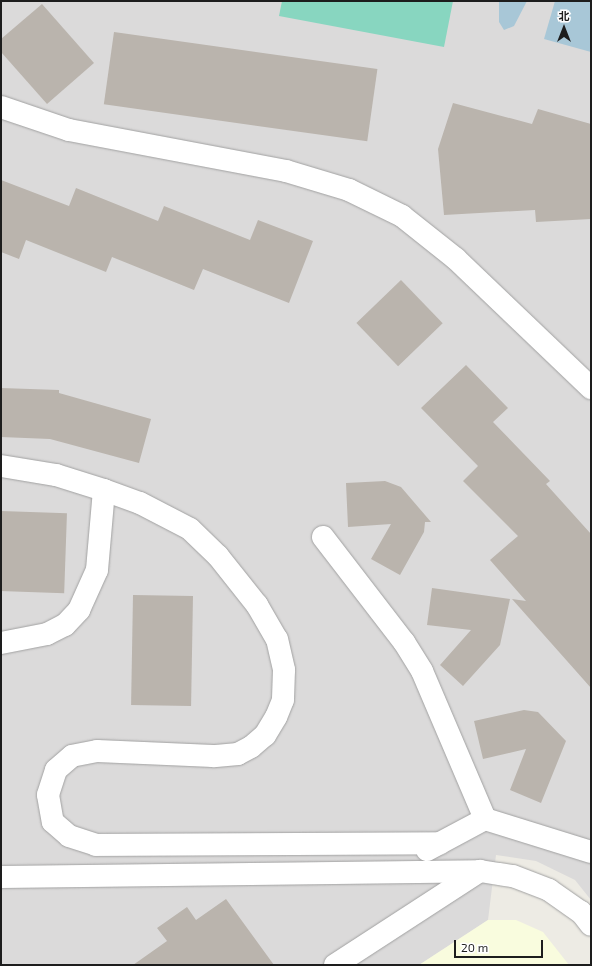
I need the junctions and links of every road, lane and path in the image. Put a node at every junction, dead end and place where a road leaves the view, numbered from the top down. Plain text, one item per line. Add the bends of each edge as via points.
1 (1, 107) edge
2 (591, 388) edge
3 (1, 466) edge
4 (104, 490) junction
5 (323, 537) dead end
6 (1, 643) edge
7 (485, 819) junction
8 (440, 843) junction
9 (591, 852) edge
10 (386, 871) junction
11 (480, 871) junction
12 (1, 877) edge
13 (591, 925) edge
14 (335, 965) edge

1 - 2 street via 69,130 286,170 349,190 402,216 456,259
3 - 4 street via 56,475
4 - 6 street via 97,570 80,610 65,625 48,634
4 - 8 street via 140,503 190,529 218,556 256,605 277,639 284,670 283,700 265,735 238,754 213,756 97,751 72,756 56,770 48,795 53,822 69,836 96,845
5 - 7 street via 404,642 422,671
7 - 8 street
7 - 9 street
8 - 10 street
10 - 11 street
10 - 12 street
11 - 13 street via 513,876 549,890 581,912
11 - 14 street

